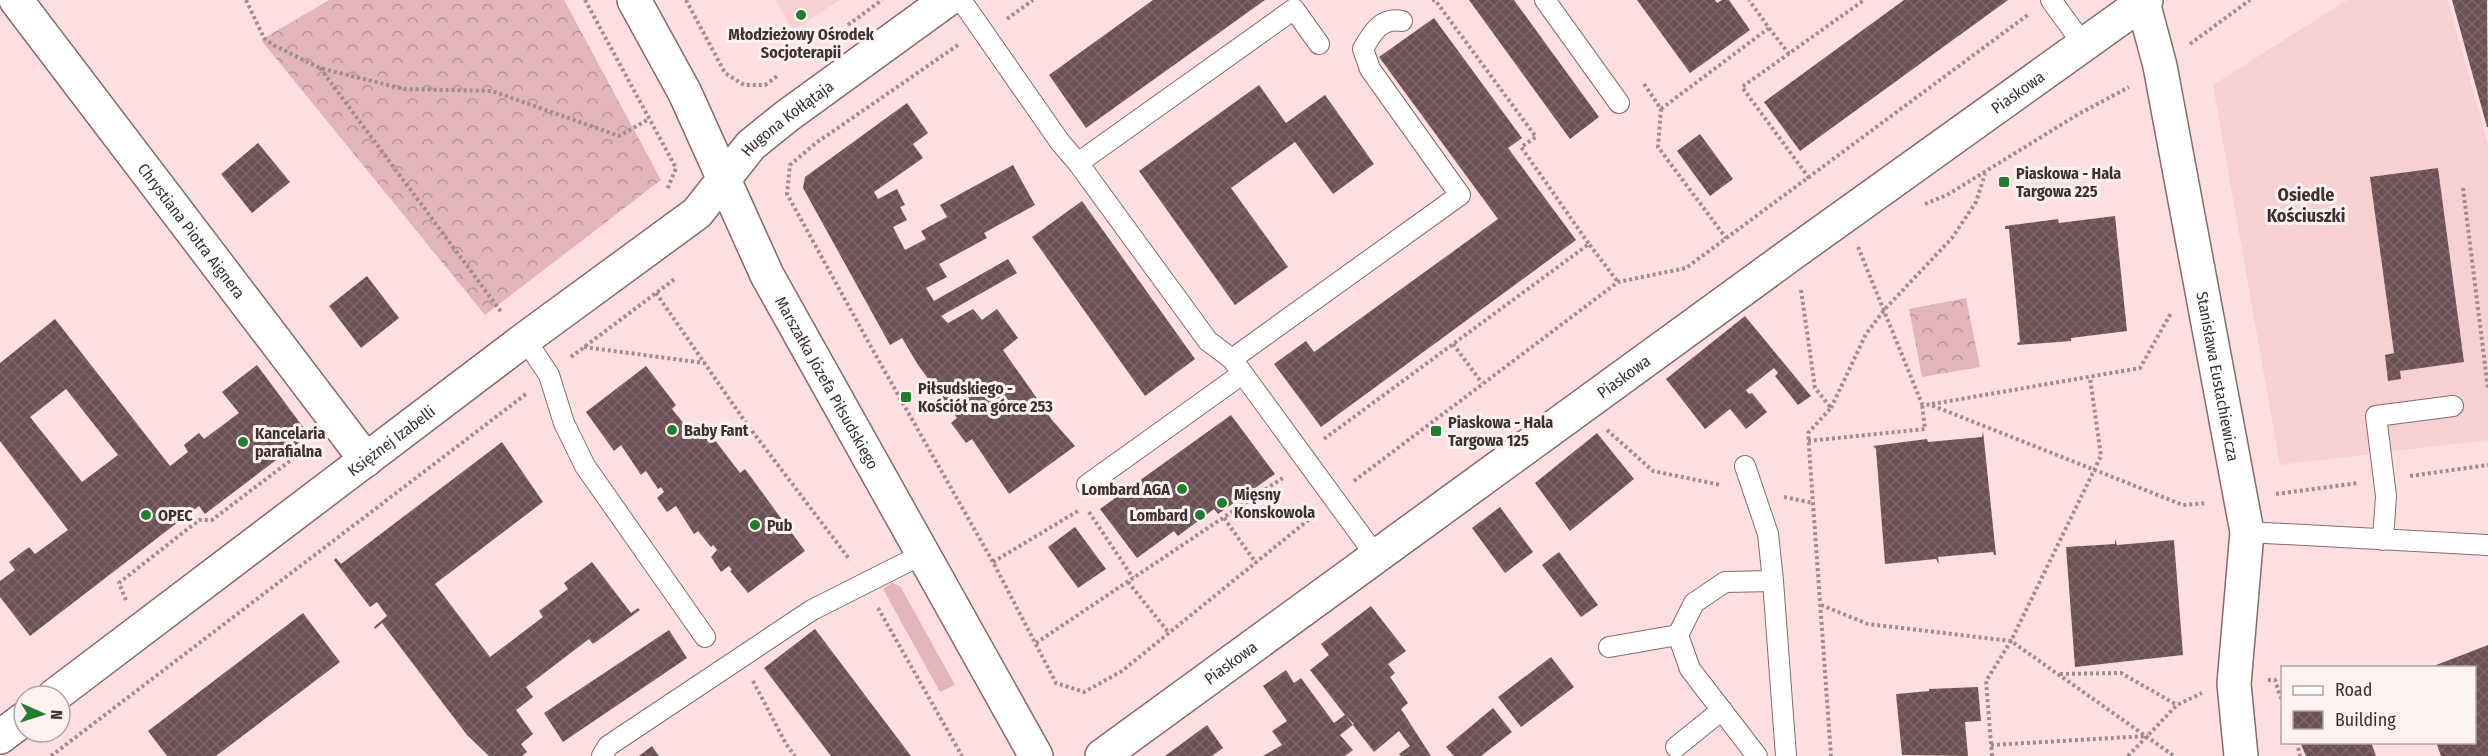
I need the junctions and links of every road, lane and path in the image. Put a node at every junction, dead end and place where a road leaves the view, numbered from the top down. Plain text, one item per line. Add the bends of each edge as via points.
1 (16, 0) edge
2 (246, 0) edge
3 (585, 0) edge
4 (634, 0) edge
5 (686, 0) edge
6 (882, 0) edge
7 (947, 0) edge
8 (961, 0) edge
9 (1432, 0) edge
10 (1545, 0) edge
11 (1749, 0) edge
12 (1864, 0) edge
13 (2250, 0) edge
14 (2145, 1) edge
15 (2043, 3) edge
16 (1402, 21) dead end
17 (1769, 28) junction
18 (839, 31) dead end
19 (1319, 44) dead end
20 (2083, 44) junction
21 (956, 46) dead end
22 (2183, 49) dead end
23 (1788, 54) junction
24 (320, 68) junction
25 (783, 72) dead end
26 (1641, 81) dead end
27 (2139, 81) dead end
28 (1619, 103) dead end
29 (1661, 108) junction
30 (649, 119) junction
31 (1078, 163) junction
32 (1986, 172) junction
33 (1809, 178) junction
34 (724, 181) junction
35 (2463, 188) dead end
36 (666, 191) dead end
37 (1914, 209) dead end
38 (1726, 238) junction
39 (1856, 241) dead end
40 (1588, 244) junction
41 (675, 278) dead end
42 (1800, 279) dead end
43 (1618, 282) junction
44 (656, 293) junction
45 (2174, 306) dead end
46 (512, 307) dead end
47 (1885, 309) junction
48 (525, 339) junction
49 (1453, 344) junction
50 (584, 347) junction
51 (705, 363) junction
52 (1237, 367) junction
53 (549, 375) junction
54 (2090, 378) junction
55 (1482, 383) junction
56 (2488, 389) edge
57 (1922, 404) junction
58 (1931, 405) junction
59 (2453, 406) dead end
60 (1831, 408) junction
61 (335, 421) junction
62 (1605, 428) dead end
63 (1808, 441) junction
64 (1302, 455) junction
65 (366, 460) junction
66 (1745, 466) dead end
67 (1653, 471) dead end
68 (2094, 471) junction
69 (1087, 485) dead end
70 (1335, 499) junction
71 (2210, 502) dead end
72 (1224, 518) junction
73 (2247, 532) junction
74 (2383, 540) junction
75 (2488, 545) edge
76 (923, 554) junction
77 (1376, 556) junction
78 (993, 562) junction
79 (1256, 563) junction
80 (1133, 578) junction
81 (1773, 581) junction
82 (1128, 582) junction
83 (864, 585) junction
84 (1821, 605) junction
85 (117, 607) dead end
86 (1170, 633) junction
87 (1678, 634) junction
88 (705, 637) dead end
89 (2011, 641) junction
90 (1036, 643) junction
91 (1609, 647) dead end
92 (741, 658) junction
93 (2060, 674) junction
94 (2258, 680) dead end
95 (70, 684) edge
96 (2281, 695) edge
97 (2194, 697) dead end
98 (2177, 705) junction
99 (1722, 710) junction
100 (2148, 736) junction
101 (1991, 745) junction
102 (1676, 747) dead end
103 (51, 756) edge
104 (602, 756) edge
105 (795, 756) edge
106 (962, 756) edge
107 (1036, 756) edge
108 (1102, 756) edge
109 (1757, 756) edge
110 (1786, 756) edge
111 (1831, 756) edge
112 (1992, 756) edge
113 (2128, 756) edge
114 (2174, 756) edge
115 (2241, 756) edge

1 - 61 street, Chrystiana Piotra Aignera
2 - 24 path via 264,38
3 - 30 path
4 - 34 street, Marszałka Józefa Piłsudskiego via 685,93
5 - 25 path via 725,73 744,85 765,85
6 - 18 path
7 - 34 street, Hugona Kołłątaja via 751,145
8 - 31 lane
9 - 40 path via 1536,137 1521,147
10 - 28 lane
11 - 17 path
12 - 23 path
13 - 22 path
14 - 20 street, Piaskowa
14 - 73 street, Stanisława Eustachiewicza
15 - 20 lane
15 - 33 path
16 - 52 lane via 1394,19 1375,28 1363,49 1371,69 1460,195
17 - 23 path
17 - 29 path
19 - 31 lane via 1294,9
20 - 77 street, Piaskowa
21 - 78 path via 790,165 787,194
23 - 33 path via 1742,87
24 - 30 path via 404,89 492,92 619,136
24 - 46 path via 502,314
26 - 29 path
27 - 32 path
29 - 38 path via 1658,147
30 - 36 path via 676,168
31 - 52 lane via 1208,341
32 - 37 path
32 - 47 path via 1976,202 1952,238
33 - 38 path
34 - 48 street, Księżnej Izabelli via 697,213
34 - 76 street, Marszałka Józefa Piłsudskiego via 767,275
35 - 56 path
38 - 43 path via 1686,268
39 - 47 path
40 - 43 path
40 - 49 path
41 - 44 path
42 - 60 path via 1815,388
43 - 55 path
44 - 50 path
44 - 51 path
45 - 54 path via 2140,368
47 - 57 path
47 - 60 path via 1866,334
48 - 53 lane
48 - 65 street, Księżnej Izabelli
49 - 55 path
49 - 64 path
50 - 51 path
50 - 53 path
51 - 83 path via 846,554
52 - 64 lane
52 - 69 lane
53 - 88 lane via 564,423 585,466
53 - 103 path
54 - 58 path
54 - 68 path via 2101,456
55 - 70 path via 1363,473
57 - 58 path
57 - 63 path via 1925,429
58 - 68 path
59 - 74 lane via 2376,416 2386,496
60 - 63 path via 1808,433
61 - 65 street, Chrystiana Piotra Aignera
61 - 85 path via 321,432 322,437 236,503 212,520 199,520 119,583 126,600
62 - 67 path
63 - 84 path
64 - 70 lane
64 - 72 path via 1282,480
65 - 95 street, Księżnej Izabelli
66 - 81 lane via 1768,534
68 - 71 path via 2183,506
68 - 89 path
70 - 77 lane
70 - 79 path
72 - 79 path
72 - 80 path
73 - 74 lane
73 - 115 street, Stanisława Eustachiewicza via 2234,684
74 - 75 lane
76 - 83 lane
76 - 107 street, Marszałka Józefa Piłsudskiego
77 - 108 street, Piaskowa
78 - 80 path via 1085,507
78 - 90 path
79 - 86 path
80 - 82 path
81 - 87 lane via 1725,582 1694,603
81 - 110 lane
82 - 86 path
82 - 90 path
83 - 92 lane via 812,610
83 - 106 path
84 - 89 path via 1868,624
84 - 111 path
86 - 90 path via 1122,671 1084,692 1056,683
87 - 91 lane
87 - 99 lane via 1690,669
89 - 93 path
89 - 101 path via 1986,681
92 - 104 lane via 608,746
92 - 105 path
93 - 98 path via 2121,673
93 - 100 path
94 - 96 path via 2276,680
97 - 98 path
98 - 100 path
99 - 102 lane
99 - 109 lane
100 - 101 path
100 - 113 path
100 - 114 path
101 - 112 path

